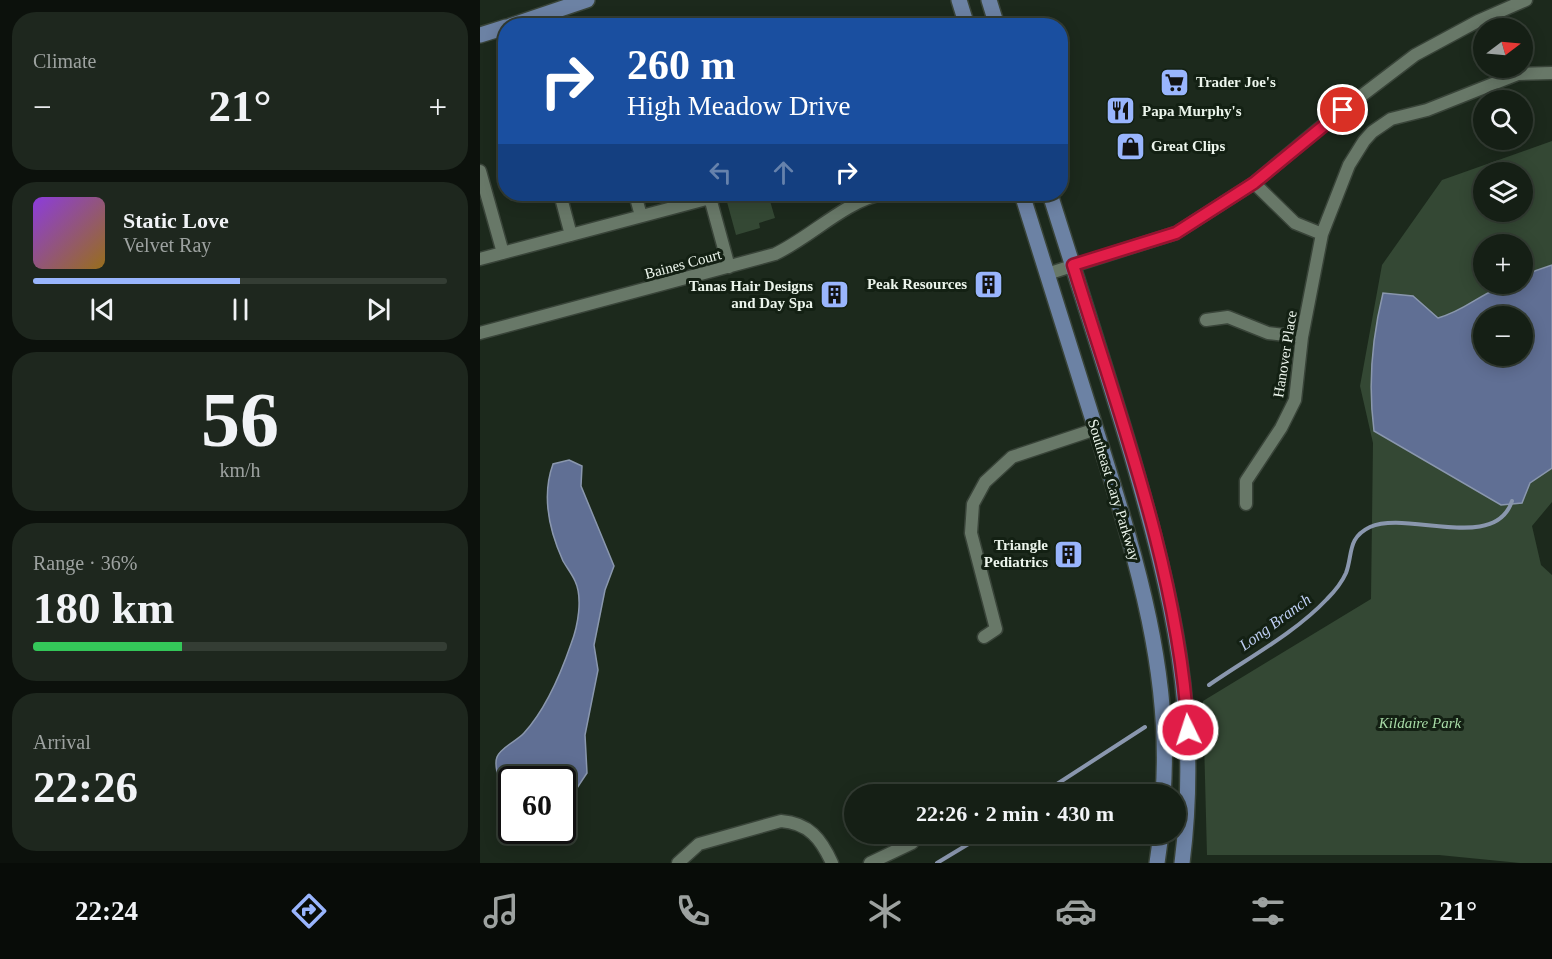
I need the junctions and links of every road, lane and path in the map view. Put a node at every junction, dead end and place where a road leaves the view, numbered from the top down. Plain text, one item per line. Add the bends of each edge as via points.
1 (587, 0) edge
2 (959, 0) edge
3 (989, 0) edge
4 (1526, 0) edge
5 (534, 18) edge
6 (965, 18) edge
7 (995, 18) edge
8 (498, 29) edge
9 (480, 35) edge
10 (1552, 73) edge
11 (480, 171) edge
12 (1254, 183) junction
13 (562, 201) edge
14 (637, 201) edge
15 (693, 201) edge
16 (711, 201) edge
17 (861, 201) edge
18 (1024, 201) edge
19 (1052, 201) edge
20 (641, 216) junction
21 (571, 234) junction
22 (1322, 234) junction
23 (503, 253) junction
24 (480, 258) edge
25 (1073, 265) junction
26 (729, 267) junction
27 (1047, 274) junction
28 (1206, 320) dead end
29 (480, 333) edge
30 (1302, 337) junction
31 (1096, 429) junction
32 (1246, 504) dead end
33 (984, 638) dead end
34 (1163, 784) edge
35 (910, 844) edge
36 (1160, 844) edge
37 (678, 863) edge
38 (832, 863) edge
39 (870, 863) edge
40 (1158, 863) edge
41 (1182, 863) edge

1 - 5 main road
2 - 6 main road
3 - 7 main road
4 - 12 street via 1415,56
8 - 9 main road
10 - 22 street, Hanover Place via 1518,74 1427,110 1391,119 1372,132 1349,165
11 - 23 street
12 - 22 street via 1295,223
12 - 25 street via 1176,233
13 - 21 street
14 - 20 street
15 - 20 street
16 - 26 street
17 - 26 street, Baines Court via 787,248
18 - 27 main road, Southeast Cary Parkway
19 - 25 main road, Southeast Cary Parkway
20 - 21 street
21 - 23 street
22 - 30 street, Hanover Place
23 - 24 street
25 - 27 street
25 - 41 main road, Southeast Cary Parkway via 1147,510 1176,628 1188,730
26 - 29 street, Baines Court
27 - 31 main road, Southeast Cary Parkway
28 - 30 street via 1228,317 1268,333
30 - 32 street, Hanover Place via 1294,399 1281,428 1246,481
31 - 33 street via 1012,457 986,482 973,504 971,533 996,629
31 - 34 main road, Southeast Cary Parkway via 1144,587 1160,696
35 - 39 street
36 - 40 main road
37 - 38 street via 699,844 781,821 795,822 810,830

